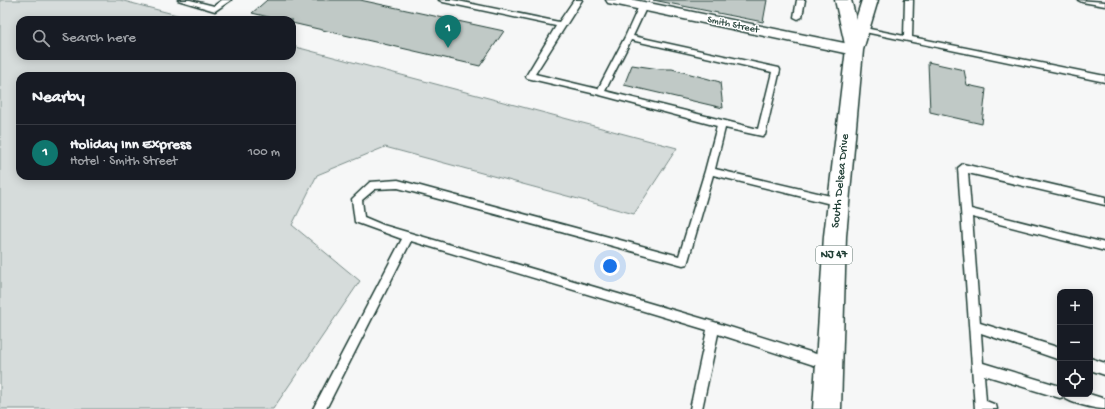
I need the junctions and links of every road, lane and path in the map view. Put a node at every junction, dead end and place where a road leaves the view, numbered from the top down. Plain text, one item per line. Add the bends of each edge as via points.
1 (182, 0) edge
2 (227, 0) edge
3 (443, 0) edge
4 (578, 0) edge
5 (613, 0) edge
6 (801, 0) edge
7 (843, 0) edge
8 (870, 0) edge
9 (909, 0) edge
10 (1082, 0) edge
11 (1105, 4) edge
12 (643, 6) junction
13 (798, 17) dead end
14 (561, 25) junction
15 (860, 29) junction
16 (629, 37) junction
17 (908, 39) junction
18 (854, 50) junction
19 (1105, 80) edge
20 (600, 92) junction
21 (722, 124) junction
22 (710, 170) junction
23 (1105, 201) edge
24 (839, 202) junction
25 (967, 212) junction
26 (410, 236) junction
27 (1105, 247) edge
28 (974, 326) junction
29 (714, 327) junction
30 (1057, 353) edge
31 (829, 364) junction
32 (1093, 365) edge
33 (977, 367) junction
34 (1105, 369) edge
35 (1057, 391) edge
36 (1078, 397) edge
37 (1105, 405) edge
38 (985, 407) edge
39 (829, 408) edge
40 (319, 409) edge
41 (696, 409) edge

1 - 2 lane via 215,9
3 - 14 lane
4 - 14 lane
5 - 12 street, Smith Street
6 - 13 lane
7 - 18 main road, South Delsea Drive / NJ 47
8 - 15 main road, South Delsea Drive / NJ 47
9 - 17 lane
10 - 11 lane
12 - 16 lane
12 - 18 street, Smith Street
14 - 20 lane via 530,76
15 - 17 lane
15 - 18 main road, South Delsea Drive / NJ 47
16 - 20 lane
16 - 21 lane via 776,70 762,133
17 - 19 lane
18 - 24 main road, South Delsea Drive / NJ 47
20 - 21 lane
21 - 22 lane
22 - 24 lane
22 - 26 lane via 683,261 398,184 373,185 357,199 359,218
23 - 25 lane via 963,168
24 - 31 main road, South Delsea Drive / NJ 47
25 - 27 lane
25 - 28 lane
26 - 29 lane
26 - 40 lane
28 - 30 lane
28 - 33 lane
29 - 31 lane
29 - 41 lane
31 - 39 main road, South Delsea Drive / NJ 47
32 - 34 lane
33 - 35 lane
33 - 38 lane
36 - 37 lane

